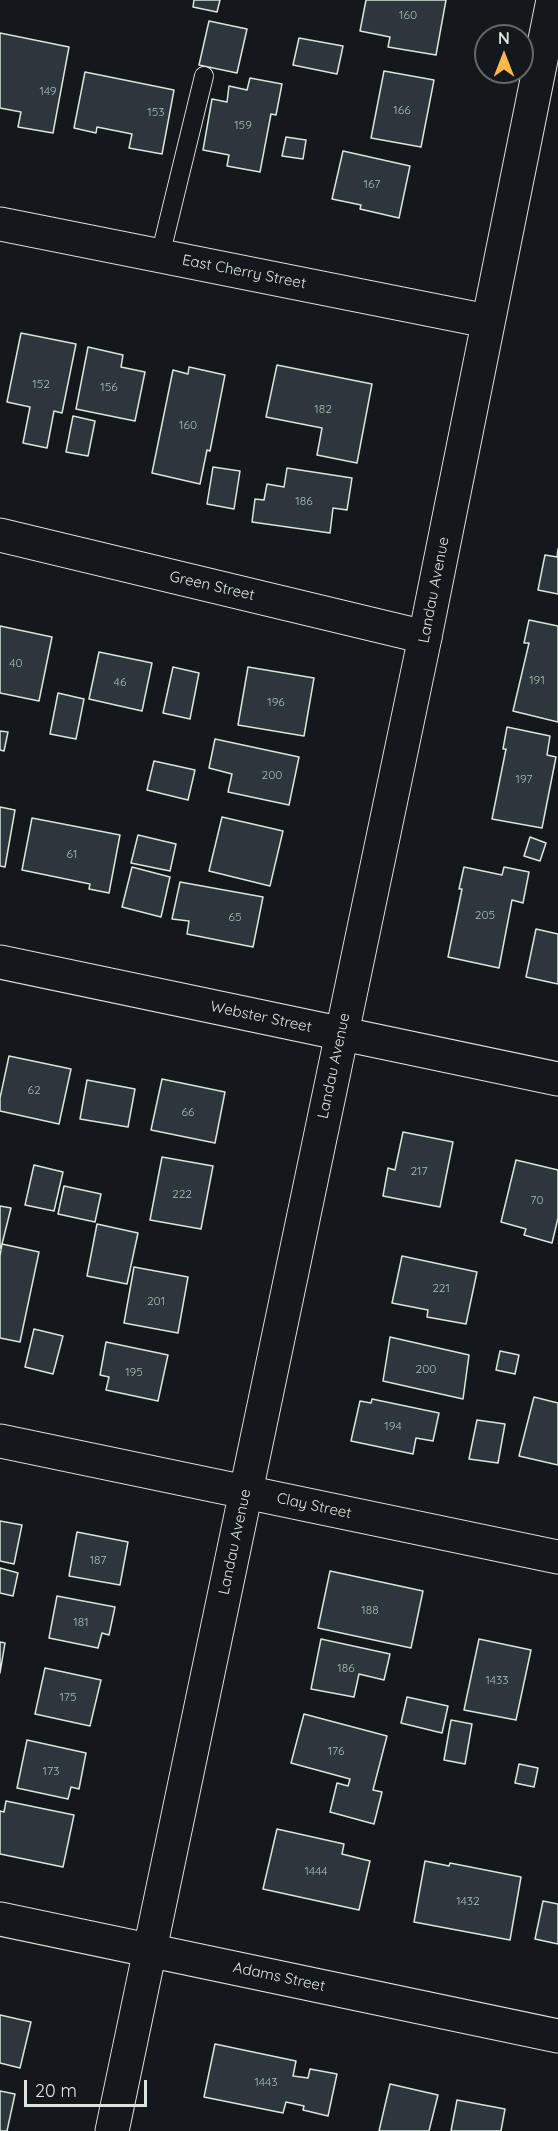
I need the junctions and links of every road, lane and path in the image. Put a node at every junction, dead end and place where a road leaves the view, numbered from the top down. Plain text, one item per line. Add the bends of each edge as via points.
1 (553, 0) edge
2 (204, 75) dead end
3 (0, 224) edge
4 (160, 256) junction
5 (487, 321) junction
6 (0, 535) edge
7 (425, 637) junction
8 (0, 962) edge
9 (341, 1034) junction
10 (558, 1079) edge
11 (0, 1441) edge
12 (246, 1492) junction
13 (558, 1557) edge
14 (0, 1919) edge
15 (149, 1950) junction
16 (558, 2036) edge
17 (112, 2131) edge

1 - 5 street, Landau Avenue
2 - 4 lane
3 - 4 street, East Cherry Street
4 - 5 street, East Cherry Street
5 - 7 street, Landau Avenue
6 - 7 street, Green Street
7 - 9 street, Landau Avenue
8 - 9 street, Webster Street
9 - 10 street, Webster Street
9 - 12 street, Landau Avenue
11 - 12 street, Clay Street
12 - 13 street, Clay Street
12 - 15 street, Landau Avenue
14 - 15 street, Adams Street
15 - 16 street, Adams Street
15 - 17 street, Landau Avenue

